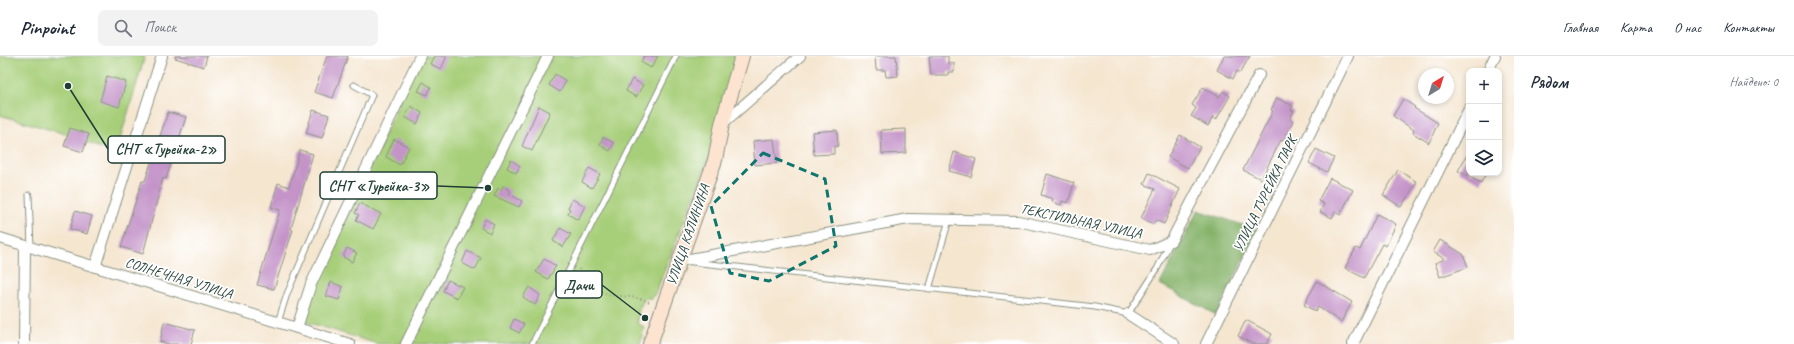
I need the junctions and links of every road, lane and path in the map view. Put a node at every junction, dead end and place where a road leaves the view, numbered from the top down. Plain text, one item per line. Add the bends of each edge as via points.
1 (162, 56) edge
2 (420, 56) edge
3 (548, 56) edge
4 (676, 56) edge
5 (742, 56) edge
6 (800, 56) edge
7 (1348, 56) edge
8 (1495, 56) edge
9 (1489, 68) edge
10 (1259, 75) dead end
11 (354, 86) dead end
12 (1466, 115) edge
13 (722, 124) junction
14 (29, 195) dead end
15 (949, 220) junction
16 (0, 238) edge
17 (1171, 241) junction
18 (28, 247) junction
19 (574, 261) junction
20 (679, 261) junction
21 (95, 267) junction
22 (929, 289) junction
23 (653, 305) dead end
24 (1128, 314) junction
25 (278, 322) junction
26 (297, 328) junction
27 (24, 344) edge
28 (350, 344) edge
29 (406, 344) edge
30 (532, 344) edge
31 (650, 344) edge
32 (1174, 344) edge
33 (1206, 344) edge
34 (1353, 344) edge

1 - 21 street
2 - 26 street via 311,284
3 - 29 street
4 - 19 lane
5 - 13 street, УЛИЦА КАЛИНИНА
6 - 13 street
7 - 33 street, УЛИЦА ТУРЕЙКА ПАРК
8 - 9 street
10 - 17 street
11 - 25 lane via 372,95 287,294
12 - 34 street
13 - 20 street, УЛИЦА КАЛИНИНА via 714,160
14 - 18 lane
15 - 17 street, ТЕКСТИЛЬНАЯ УЛИЦА via 1018,221 1150,250
15 - 20 street, ТЕКСТИЛЬНАЯ УЛИЦА via 908,219
15 - 22 lane
16 - 18 street, СОЛНЕЧНАЯ УЛИЦА
17 - 24 lane via 1157,269
18 - 21 street, СОЛНЕЧНАЯ УЛИЦА
18 - 27 street
19 - 23 path via 592,284 608,294 633,297
19 - 30 lane
20 - 22 lane
20 - 31 street, УЛИЦА КАЛИНИНА
21 - 25 street, СОЛНЕЧНАЯ УЛИЦА
22 - 24 lane via 1095,307
24 - 32 street
25 - 26 street, СОЛНЕЧНАЯ УЛИЦА
26 - 28 street, СОЛНЕЧНАЯ УЛИЦА

